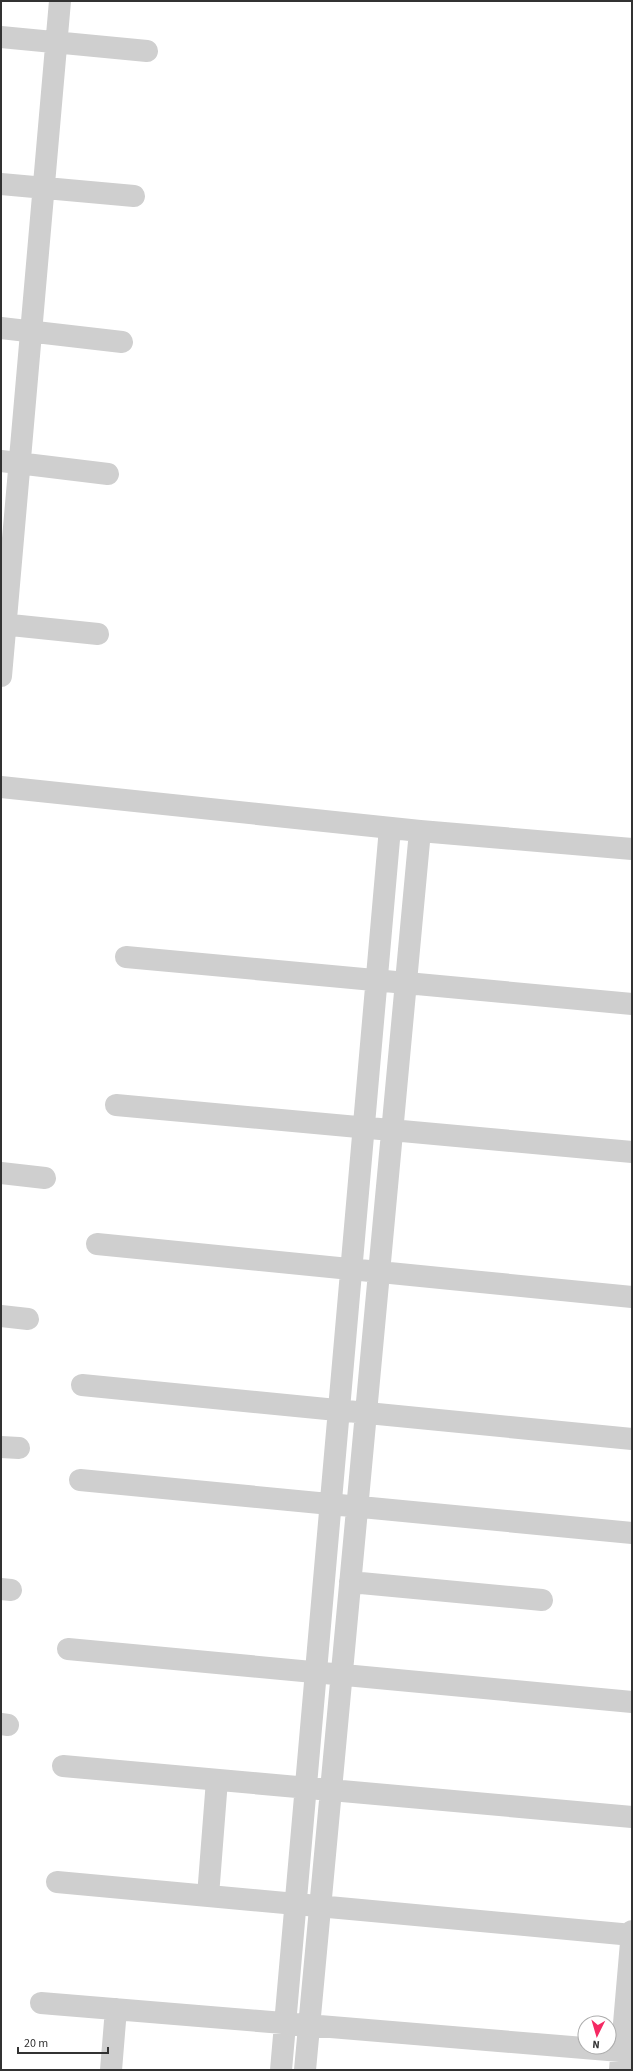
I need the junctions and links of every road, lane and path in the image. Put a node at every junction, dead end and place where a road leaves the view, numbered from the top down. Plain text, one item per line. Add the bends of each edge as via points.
1 (60, 1) edge
2 (1, 37) edge
3 (56, 42) junction
4 (146, 51) dead end
5 (1, 184) edge
6 (44, 188) junction
7 (134, 196) dead end
8 (1, 328) edge
9 (31, 331) junction
10 (122, 342) dead end
11 (10, 462) edge
12 (108, 474) dead end
13 (3, 624) edge
14 (98, 634) dead end
15 (1, 676) edge
16 (1, 787) edge
17 (390, 828) junction
18 (420, 832) junction
19 (632, 849) edge
20 (126, 957) dead end
21 (377, 981) junction
22 (406, 983) junction
23 (632, 1004) edge
24 (116, 1105) dead end
25 (364, 1127) junction
26 (392, 1130) junction
27 (632, 1152) edge
28 (1, 1173) edge
29 (45, 1178) dead end
30 (97, 1244) dead end
31 (352, 1269) junction
32 (379, 1272) junction
33 (632, 1297) edge
34 (1, 1316) edge
35 (28, 1319) dead end
36 (82, 1385) dead end
37 (339, 1411) junction
38 (366, 1413) junction
39 (632, 1439) edge
40 (80, 1480) dead end
41 (331, 1504) junction
42 (357, 1507) junction
43 (632, 1533) edge
44 (350, 1582) junction
45 (542, 1600) dead end
46 (68, 1648) dead end
47 (316, 1672) junction
48 (342, 1674) junction
49 (632, 1702) edge
50 (63, 1766) dead end
51 (217, 1780) junction
52 (306, 1788) junction
53 (331, 1790) junction
54 (632, 1818) edge
55 (57, 1882) dead end
56 (208, 1896) junction
57 (295, 1904) junction
58 (320, 1907) junction
59 (632, 1931) edge
60 (632, 1935) edge
61 (41, 2003) dead end
62 (116, 2009) junction
63 (285, 2023) junction
64 (309, 2025) junction
65 (624, 2058) edge
66 (111, 2070) edge
67 (281, 2070) edge
68 (305, 2070) edge

1 - 3 street
2 - 3 street
3 - 4 street
3 - 6 street
5 - 6 street
6 - 7 street
6 - 9 street
8 - 9 street
9 - 10 street
9 - 11 street
11 - 12 street
11 - 13 street
13 - 14 street
13 - 15 street
16 - 17 street
17 - 18 street
17 - 21 street
18 - 19 street
18 - 22 street
20 - 21 street
21 - 22 street
21 - 25 street
22 - 23 street
22 - 26 street
24 - 25 street
25 - 26 street
25 - 31 street
26 - 27 street
26 - 32 street
28 - 29 street
30 - 31 street
31 - 32 street
31 - 37 street
32 - 33 street
32 - 38 street
34 - 35 street
36 - 37 street
37 - 38 street
37 - 41 street
38 - 39 street
38 - 42 street
40 - 41 street
41 - 42 street
41 - 47 street
42 - 43 street
42 - 44 street
44 - 45 street
44 - 48 street
46 - 47 street
47 - 48 street
47 - 52 street
48 - 49 street
48 - 53 street
50 - 51 street
51 - 52 street
51 - 56 street
52 - 53 street
52 - 57 street
53 - 54 street
53 - 58 street
55 - 56 street
56 - 57 street
57 - 58 street
57 - 63 street
58 - 60 street
58 - 64 street
59 - 60 street
60 - 65 street
61 - 62 street
62 - 63 street
62 - 66 street
63 - 64 street
63 - 67 street
64 - 65 street
64 - 68 street

